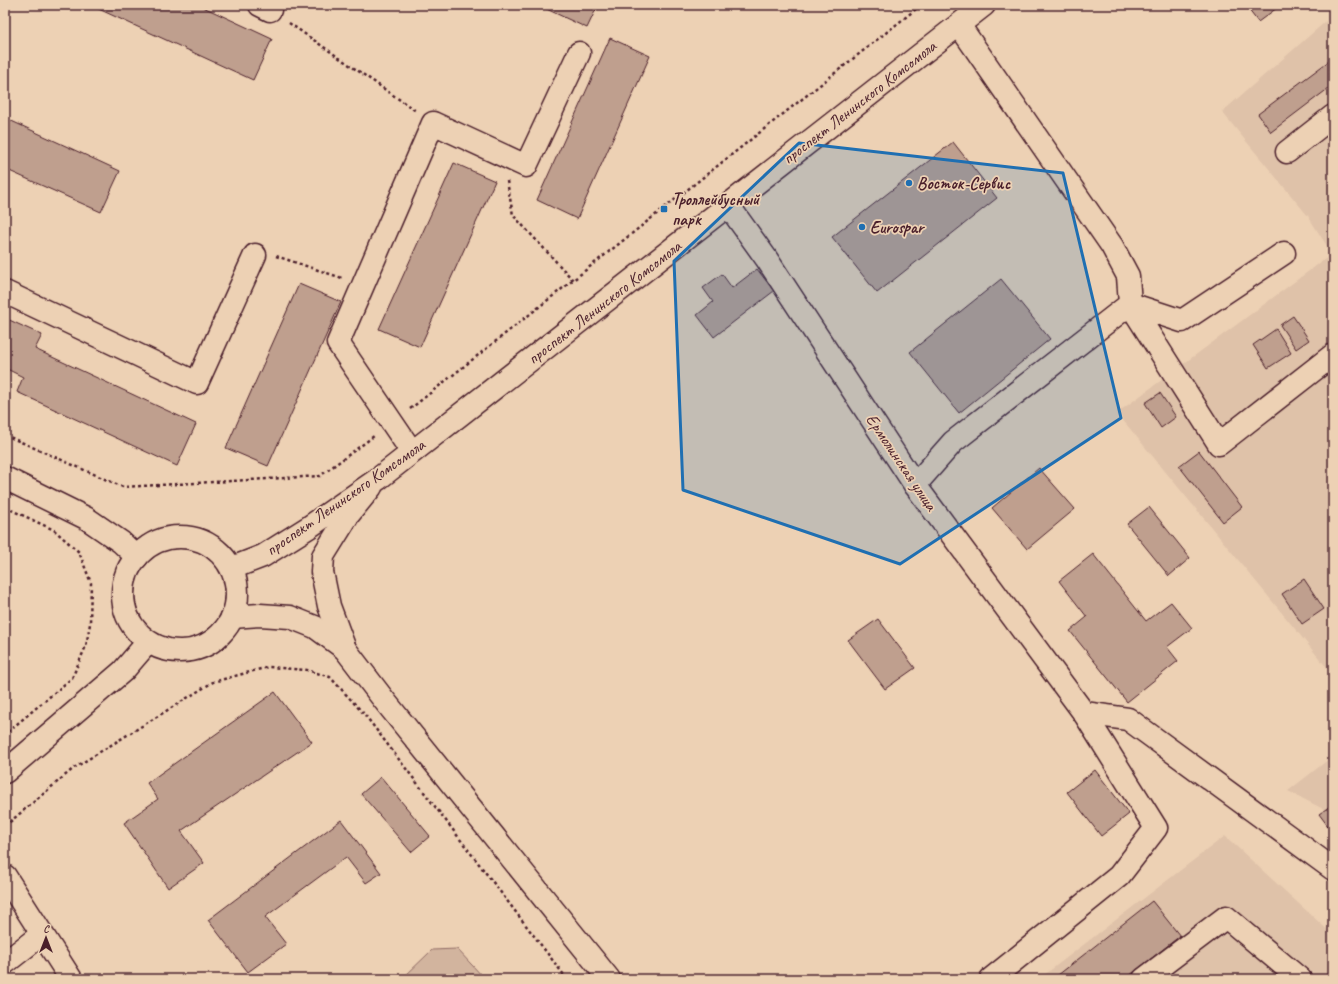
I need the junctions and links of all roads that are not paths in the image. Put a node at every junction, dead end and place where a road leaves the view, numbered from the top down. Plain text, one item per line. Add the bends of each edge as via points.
1 (984, 5) edge
2 (959, 24) junction
3 (579, 53) dead end
4 (1333, 116) edge
5 (1287, 152) dead end
6 (728, 205) junction
7 (1284, 253) dead end
8 (255, 255) road end
9 (5, 292) edge
10 (1130, 304) junction
11 (1333, 355) edge
12 (412, 452) junction
13 (5, 478) edge
14 (378, 479) junction
15 (915, 485) junction
16 (137, 557) junction
17 (232, 568) junction
18 (232, 617) junction
19 (148, 642) junction
20 (345, 649) junction
21 (1084, 713) junction
22 (5, 772) edge
23 (1333, 869) edge
24 (5, 876) edge
25 (42, 934) junction
26 (5, 963) edge
27 (70, 979) edge
28 (609, 979) edge
29 (991, 979) edge
30 (1144, 979) edge
31 (1300, 979) edge

1 - 2 street, проспект Ленинского Комсомола
2 - 6 street, проспект Ленинского Комсомола
2 - 10 street via 1112,246 1128,276
3 - 12 street via 526,166 433,123 338,343
4 - 5 street
6 - 12 street, проспект Ленинского Комсомола
6 - 15 street, Ермолинская улица via 766,258
7 - 10 street via 1182,321
8 - 9 street via 197,383
10 - 11 street via 1219,444
10 - 15 street via 953,442
12 - 14 street, проспект Ленинского Комсомола
13 - 16 street via 86,518 121,542
14 - 17 street, проспект Ленинского Комсомола via 263,556
14 - 20 street via 349,514 323,556 322,572 329,606
15 - 21 street, Ермолинская улица
16 - 17 street via 151,545 169,538 187,537 205,542 216,549
16 - 19 street via 128,570 123,586 123,602 130,622
17 - 18 street via 237,582 238,598
18 - 19 street via 230,625 220,636 204,647 185,652 166,650
18 - 20 street via 290,617 315,627
19 - 22 street via 123,671
20 - 28 street
21 - 23 street via 1128,719
21 - 29 street, Ермолинская улица via 1156,828 1119,876
24 - 25 street
25 - 26 street
25 - 27 street
30 - 31 street via 1226,917

